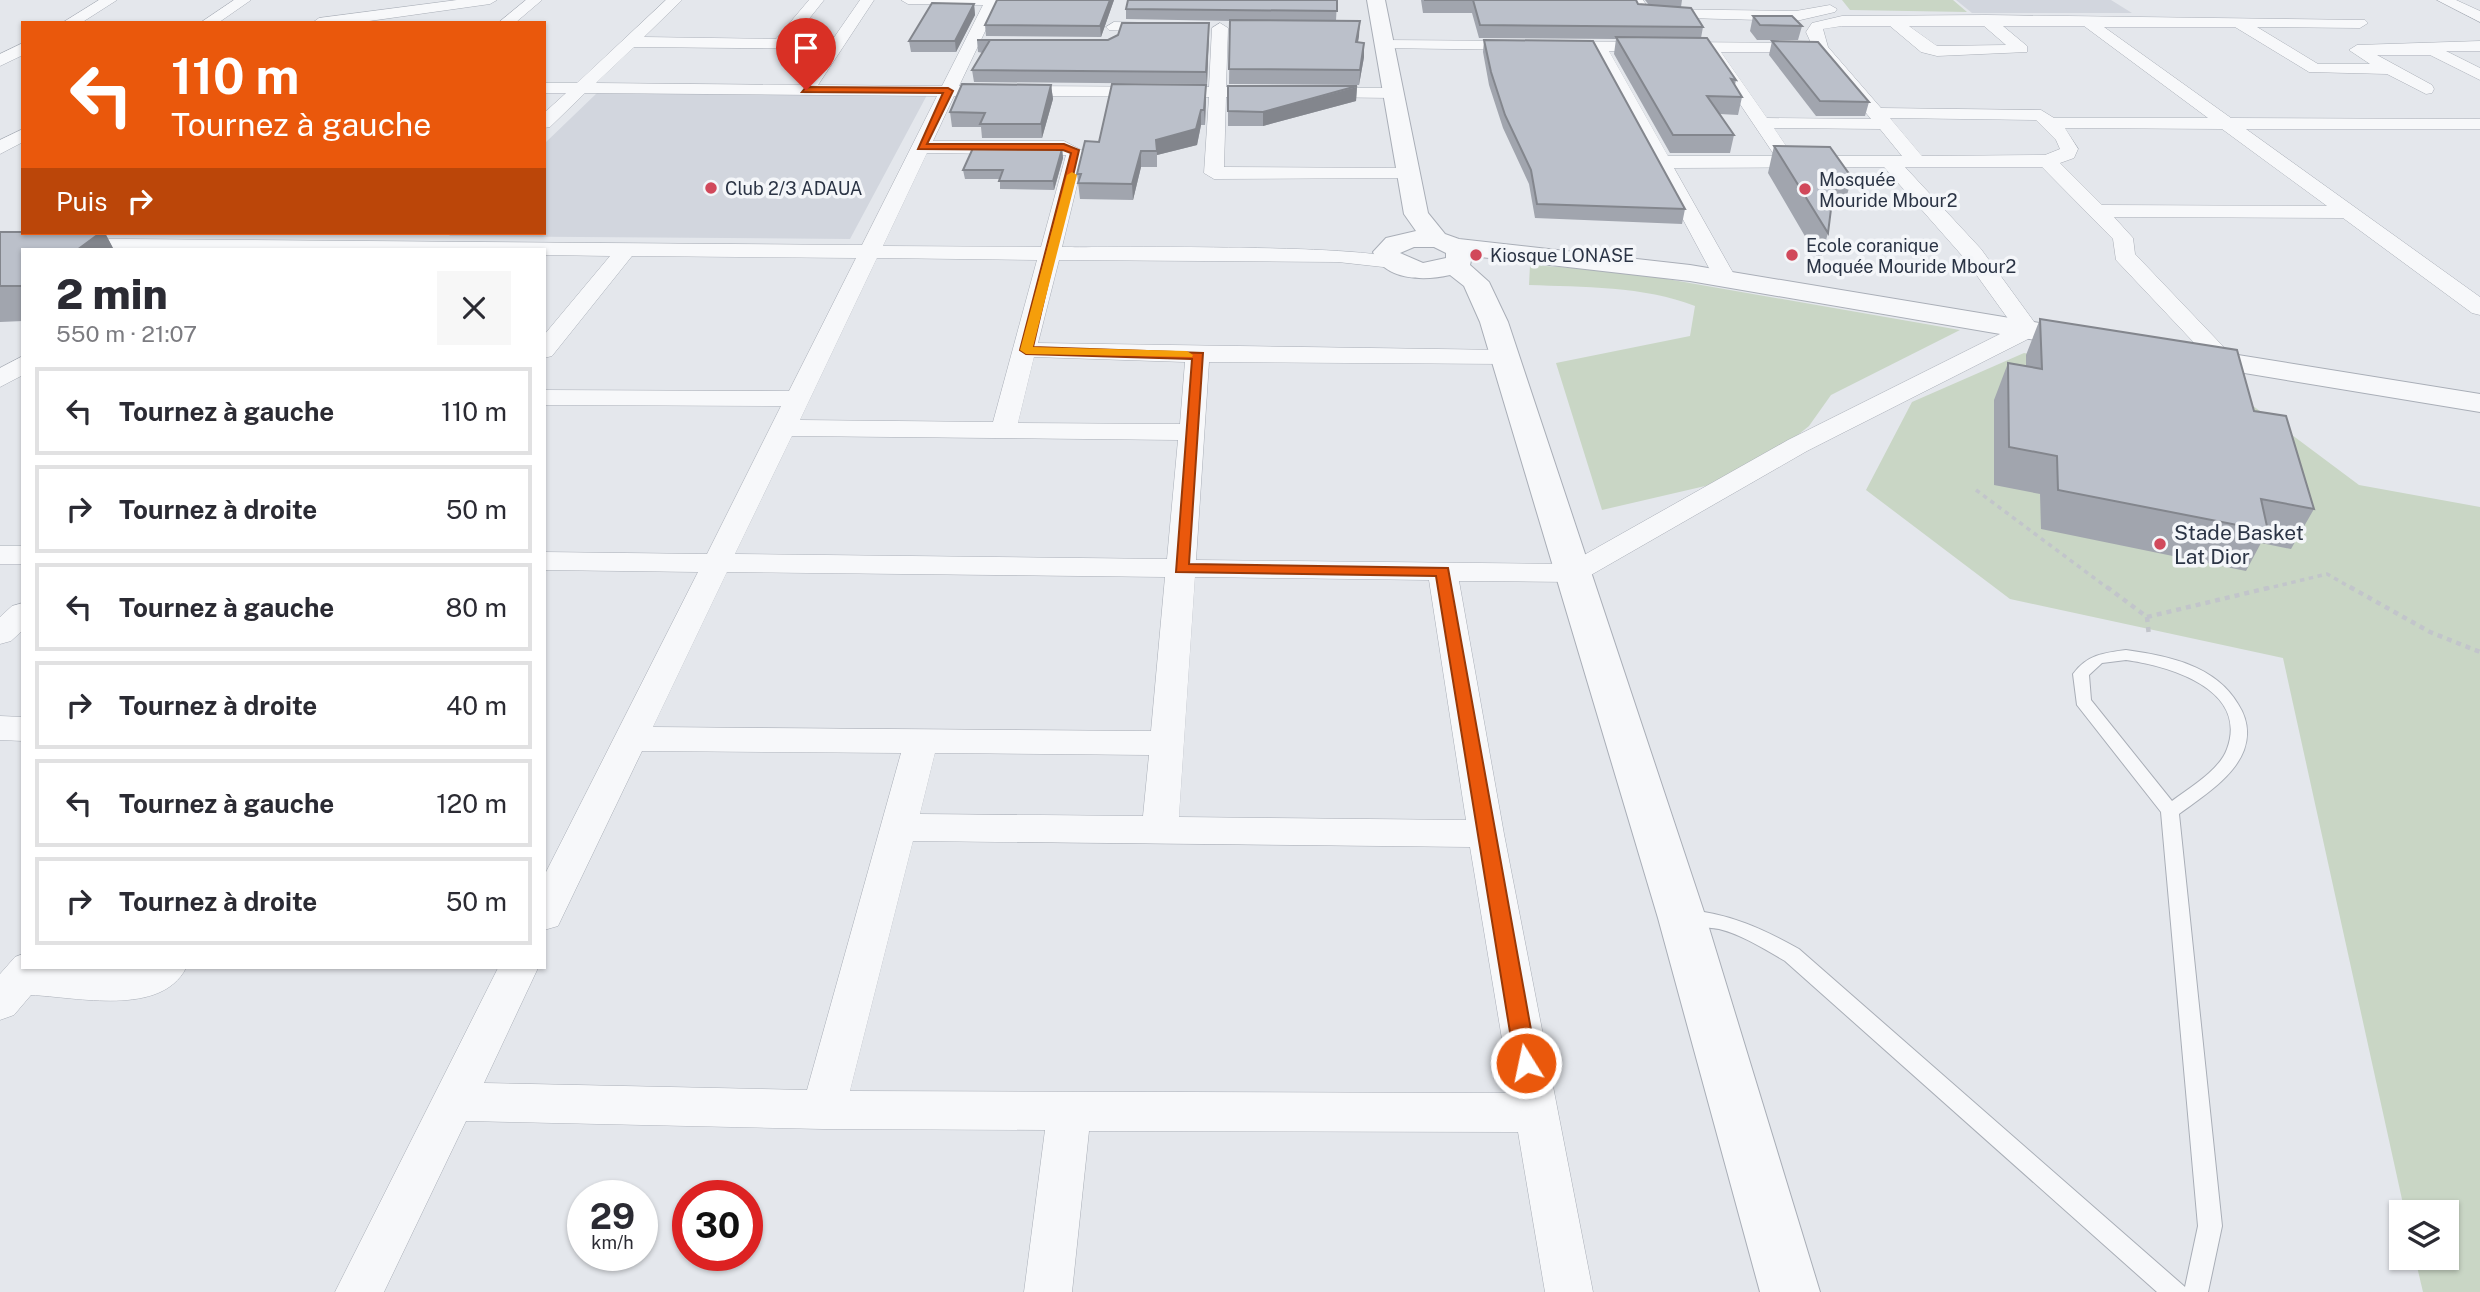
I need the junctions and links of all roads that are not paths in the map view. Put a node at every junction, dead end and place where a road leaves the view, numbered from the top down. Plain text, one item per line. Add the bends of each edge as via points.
1 (110, 0) edge
2 (244, 0) edge
3 (490, 0) edge
4 (534, 0) edge
5 (675, 0) edge
6 (817, 0) edge
7 (867, 0) edge
8 (908, 0) edge
9 (1376, 0) edge
10 (1636, 0) edge
11 (1705, 0) edge
12 (2444, 0) edge
13 (993, 1) edge
14 (2328, 6) dead end
15 (1119, 9) dead end
16 (1831, 10) edge
17 (2473, 11) edge
18 (1717, 13) junction
19 (2480, 17) edge
20 (1894, 20) junction
21 (1986, 20) junction
22 (73, 21) edge
23 (210, 21) edge
24 (334, 21) edge
25 (508, 21) edge
26 (2086, 21) junction
27 (2238, 22) junction
28 (1114, 27) junction
29 (1180, 28) edge
30 (1220, 28) dead end
31 (2371, 28) junction
32 (1377, 34) junction
33 (631, 42) junction
34 (781, 43) junction
35 (837, 44) junction
36 (1109, 45) edge
37 (1598, 46) junction
38 (1710, 47) junction
39 (2480, 47) edge
40 (1821, 48) junction
41 (21, 49) edge
42 (2413, 50) junction
43 (2432, 50) junction
44 (0, 61) edge
45 (2391, 69) junction
46 (2480, 75) edge
47 (546, 88) edge
48 (581, 89) junction
49 (2393, 89) dead end
50 (806, 90) junction
51 (948, 91) junction
52 (1217, 92) junction
53 (1394, 93) junction
54 (2405, 103) dead end
55 (1882, 118) junction
56 (546, 121) edge
57 (1761, 123) junction
58 (2049, 123) junction
59 (2227, 123) junction
60 (2441, 124) junction
61 (2480, 124) edge
62 (921, 147) junction
63 (1661, 162) junction
64 (1788, 162) junction
65 (2047, 162) junction
66 (1891, 163) junction
67 (1918, 163) junction
68 (1409, 174) junction
69 (2097, 211) junction
70 (2348, 212) junction
71 (1416, 214) junction
72 (22, 235) edge
73 (426, 235) edge
74 (2, 246) edge
75 (177, 248) edge
76 (411, 248) edge
77 (546, 250) edge
78 (626, 250) junction
79 (1395, 250) junction
80 (869, 252) junction
81 (1451, 253) junction
82 (1052, 254) junction
83 (1422, 271) junction
84 (1725, 278) junction
85 (2446, 283) junction
86 (2480, 283) edge
87 (2480, 308) edge
88 (2028, 330) junction
89 (1500, 339) junction
90 (2120, 345) edge
91 (546, 349) edge
92 (1026, 350) junction
93 (2160, 351) edge
94 (1198, 355) junction
95 (2225, 362) junction
96 (21, 364) edge
97 (0, 380) edge
98 (0, 391) edge
99 (21, 391) edge
100 (546, 397) edge
101 (797, 399) junction
102 (2480, 403) edge
103 (783, 428) junction
104 (1004, 428) junction
105 (1192, 432) junction
106 (0, 555) edge
107 (21, 555) edge
108 (546, 561) edge
109 (717, 563) junction
110 (1181, 568) junction
111 (1443, 572) junction
112 (1574, 573) junction
113 (21, 615) edge
114 (0, 634) edge
115 (0, 728) edge
116 (21, 729) edge
117 (631, 739) junction
118 (922, 739) junction
119 (1167, 743) junction
120 (2170, 811) junction
121 (898, 827) junction
122 (1160, 830) junction
123 (1486, 834) junction
124 (546, 911) edge
125 (1682, 918) junction
126 (165, 969) edge
127 (518, 969) edge
128 (17, 983) edge
129 (453, 1101) junction
130 (822, 1110) junction
131 (1069, 1111) junction
132 (1535, 1114) junction
133 (359, 1292) edge
134 (1048, 1292) edge
135 (1569, 1292) edge
136 (1790, 1292) edge
137 (2175, 1292) edge
138 (2196, 1292) edge

1 - 22 street
2 - 23 street
3 - 24 street
4 - 25 street
5 - 33 street
6 - 34 street
7 - 35 street
8 - 13 street
9 - 32 street
10 - 18 street via 1643,12 1649,13
11 - 18 street
12 - 17 street
13 - 51 street via 978,44
14 - 31 street
15 - 28 street
16 - 18 street via 1796,16
16 - 20 street
16 - 40 street via 1814,32
17 - 19 street
20 - 21 street
20 - 21 street via 1927,49 2021,49
21 - 26 street
26 - 27 street
26 - 59 street
27 - 31 street
27 - 45 street via 2315,69
28 - 29 street
28 - 36 street
30 - 52 street
31 - 42 street
32 - 37 street
32 - 53 street
33 - 34 street
33 - 48 street
34 - 35 street
35 - 50 street
37 - 38 street
37 - 63 street
38 - 40 street
38 - 57 street
39 - 43 street via 2425,46
40 - 55 street
41 - 44 street
42 - 43 street
42 - 45 street via 2357,50
43 - 46 street
45 - 49 street via 2426,89
47 - 48 street
48 - 50 street
48 - 56 street
50 - 51 street
51 - 52 street
51 - 62 street
52 - 53 street
52 - 68 street via 1214,173
53 - 68 street
54 - 60 street
55 - 57 street
55 - 58 street via 2041,115
55 - 67 street
57 - 64 street
58 - 59 street
58 - 65 street via 2069,149
59 - 60 street
59 - 70 street
60 - 61 street
62 - 80 street
62 - 82 street via 1064,147 1076,152
63 - 64 street
63 - 84 street
64 - 66 street
65 - 67 street
65 - 69 street
66 - 67 street
66 - 88 street via 1973,254
68 - 71 street
69 - 70 street
69 - 95 street via 2123,238 2124,256
70 - 85 street
71 - 79 street
71 - 81 street
72 - 74 street
73 - 76 street
74 - 75 street
77 - 78 street
78 - 80 street
78 - 91 street
79 - 81 street
79 - 82 street via 1338,256
79 - 83 street
80 - 82 street
80 - 101 street
81 - 83 street
81 - 84 street via 1514,252
81 - 89 street via 1476,282
82 - 92 street
83 - 89 street
84 - 88 street
85 - 86 street
85 - 87 street
88 - 90 street
88 - 112 street via 1896,393 1697,499
89 - 94 street
89 - 112 street
92 - 94 street
92 - 104 street
93 - 95 street
94 - 105 street
95 - 102 street
96 - 97 street
98 - 99 street
100 - 101 street
101 - 103 street
103 - 104 street
103 - 109 street
104 - 105 street
105 - 110 street
106 - 107 street
108 - 109 street
109 - 110 street
109 - 117 street
110 - 111 street
110 - 119 street
111 - 112 street
111 - 123 street
112 - 125 street
113 - 114 street
115 - 116 street
117 - 118 street
117 - 124 street
118 - 119 street
118 - 121 street
119 - 122 street
120 - 120 lane via 2227,764 2236,748 2240,718 2231,701 2213,684 2189,670 2134,654 2091,660 2079,670 2076,685 2082,701
120 - 138 lane via 2210,1227
121 - 122 street
121 - 130 street
122 - 123 street
123 - 132 street
125 - 136 street
125 - 137 lane via 1743,927 1792,956
126 - 128 street via 138,984
127 - 129 street
129 - 130 street
129 - 133 street
130 - 131 street
131 - 132 street
131 - 134 street
132 - 135 street

